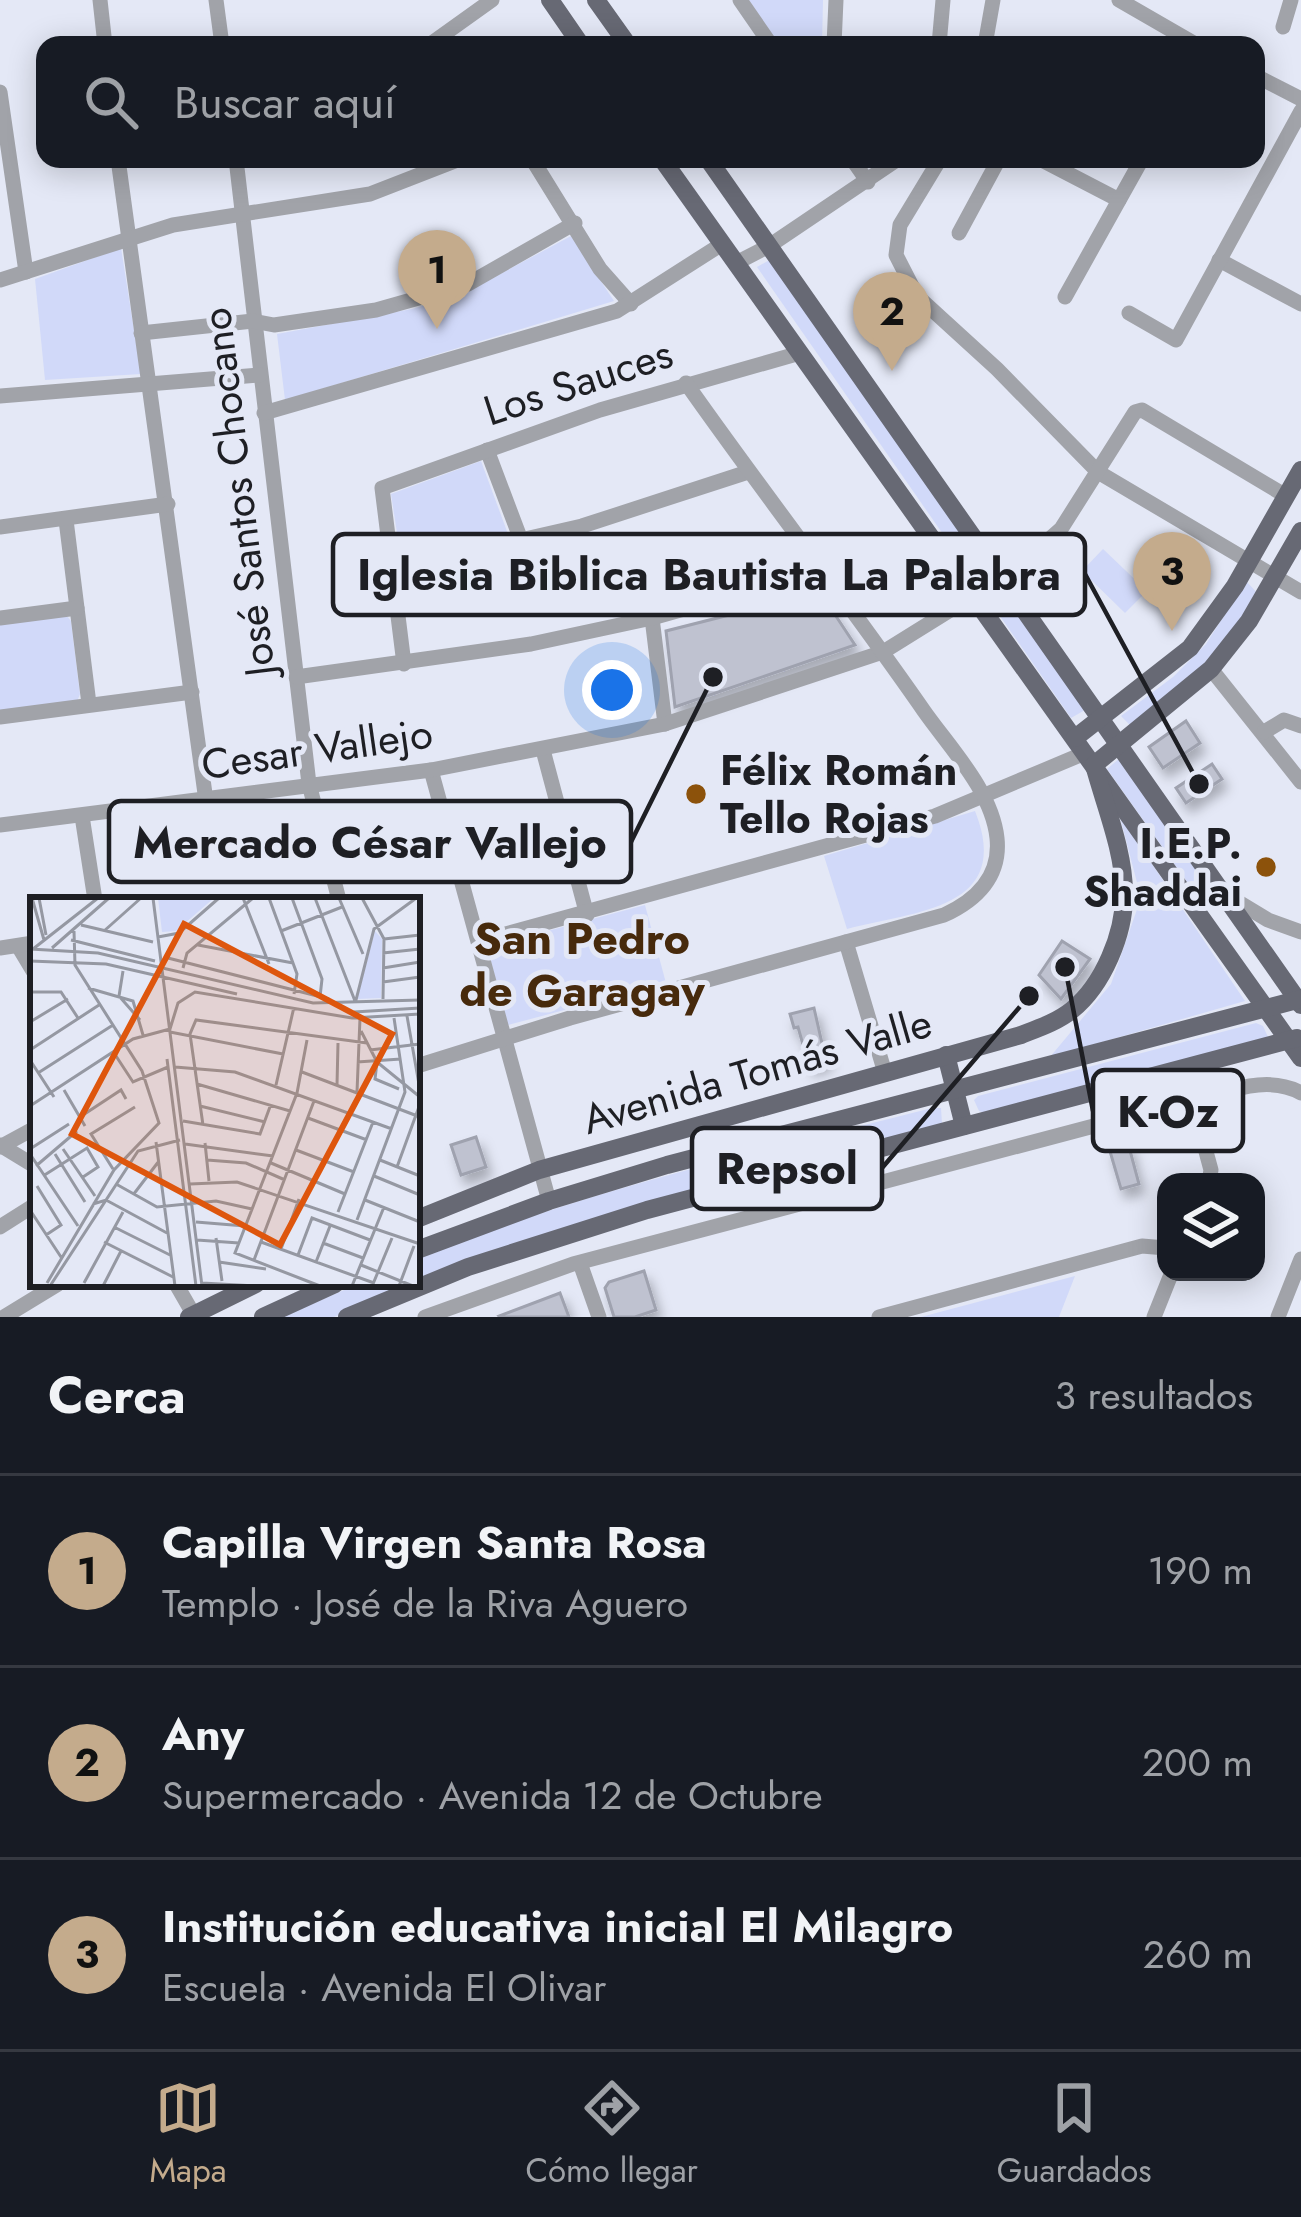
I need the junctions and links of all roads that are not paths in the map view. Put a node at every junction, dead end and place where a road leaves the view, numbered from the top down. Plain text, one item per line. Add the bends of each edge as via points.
1 (100, 0) edge
2 (216, 0) edge
3 (492, 0) edge
4 (550, 0) edge
5 (596, 0) edge
6 (740, 0) edge
7 (836, 0) edge
8 (943, 0) edge
9 (993, 0) edge
10 (1119, 0) edge
11 (104, 36) edge
12 (221, 36) edge
13 (442, 36) edge
14 (575, 36) edge
15 (622, 36) edge
16 (766, 36) edge
17 (834, 36) edge
18 (940, 36) edge
19 (987, 36) edge
20 (1181, 36) edge
21 (1265, 81) edge
22 (0, 92) edge
23 (1301, 99) edge
24 (1301, 111) edge
25 (4, 147) edge
26 (119, 168) edge
27 (237, 168) edge
28 (437, 168) edge
29 (538, 168) edge
30 (668, 168) edge
31 (714, 168) edge
32 (858, 168) edge
33 (886, 168) edge
34 (935, 168) edge
35 (994, 168) edge
36 (1057, 168) edge
37 (1137, 168) edge
38 (868, 182) junction
39 (1119, 200) junction
40 (242, 214) junction
41 (575, 223) junction
42 (958, 233) dead end
43 (127, 236) junction
44 (722, 244) junction
45 (769, 246) junction
46 (1219, 260) junction
47 (736, 263) junction
48 (26, 272) junction
49 (0, 280) edge
50 (1065, 297) dead end
51 (631, 304) junction
52 (1301, 304) edge
53 (1129, 314) dead end
54 (253, 321) junction
55 (141, 333) junction
56 (800, 352) junction
57 (260, 375) junction
58 (150, 381) junction
59 (686, 383) junction
60 (0, 396) edge
61 (264, 413) junction
62 (487, 451) junction
63 (1301, 470) edge
64 (748, 472) junction
65 (1098, 472) junction
66 (1286, 496) junction
67 (168, 504) junction
68 (66, 520) junction
69 (0, 527) edge
70 (1301, 531) edge
71 (521, 540) junction
72 (392, 560) junction
73 (1248, 563) junction
74 (823, 570) junction
75 (1274, 578) junction
76 (1004, 579) junction
77 (1301, 592) edge
78 (974, 596) junction
79 (77, 608) junction
80 (0, 618) edge
81 (652, 618) junction
82 (883, 652) junction
83 (404, 664) junction
84 (1211, 669) junction
85 (296, 677) junction
86 (192, 692) junction
87 (89, 704) junction
88 (0, 717) edge
89 (1102, 718) junction
90 (665, 724) junction
91 (1301, 726) edge
92 (1264, 732) junction
93 (1121, 745) junction
94 (543, 750) junction
95 (1085, 752) junction
96 (431, 770) junction
97 (1301, 782) edge
98 (309, 784) junction
99 (984, 798) junction
100 (206, 801) junction
101 (82, 816) junction
102 (0, 826) edge
103 (1225, 894) junction
104 (95, 897) edge
105 (338, 897) edge
106 (1199, 912) junction
107 (587, 915) junction
108 (1301, 932) edge
109 (480, 941) junction
110 (846, 942) junction
111 (26, 944) edge
112 (0, 948) edge
113 (1300, 1001) edge
114 (1266, 1008) junction
115 (1294, 1038) edge
116 (504, 1039) junction
117 (946, 1055) junction
118 (1301, 1058) edge
119 (420, 1065) edge
120 (885, 1073) junction
121 (955, 1090) junction
122 (1301, 1093) edge
123 (1192, 1100) junction
124 (734, 1115) junction
125 (964, 1126) junction
126 (30, 1130) edge
127 (0, 1144) edge
128 (742, 1146) junction
129 (30, 1163) edge
130 (539, 1170) junction
131 (1210, 1173) edge
132 (549, 1202) junction
133 (30, 1208) edge
134 (420, 1218) edge
135 (0, 1227) edge
136 (1157, 1247) edge
137 (420, 1249) edge
138 (1301, 1259) edge
139 (580, 1263) junction
140 (1168, 1281) edge
141 (53, 1287) edge
142 (178, 1287) edge
143 (250, 1287) edge
144 (328, 1287) edge
145 (447, 1313) edge
146 (193, 1316) edge
147 (4, 1317) edge
148 (263, 1317) edge
149 (347, 1317) edge
150 (425, 1317) edge
151 (598, 1317) edge
152 (879, 1317) edge
153 (1154, 1317) edge
154 (1278, 1317) edge

1 - 11 street
2 - 12 street
3 - 13 street
4 - 14 main road
5 - 15 main road
6 - 16 street
7 - 17 street
8 - 18 street
9 - 19 street
10 - 20 street
21 - 23 street
22 - 25 street
24 - 46 street
25 - 48 street
26 - 43 street
27 - 40 street, José Santos Chocano
28 - 40 street via 370,194
29 - 41 street
30 - 44 main road
31 - 45 main road
32 - 38 street
33 - 38 street
34 - 65 street via 900,226 896,255 904,278
35 - 42 street
36 - 39 street
37 - 39 street
38 - 45 street
39 - 50 street
40 - 43 street
40 - 54 street, José Santos Chocano
41 - 51 street
41 - 54 street via 467,284 376,310
43 - 48 street
43 - 55 street
44 - 47 main road
44 - 51 street
45 - 47 street
45 - 76 main road
46 - 52 street
46 - 53 street via 1176,340
47 - 56 main road
48 - 49 street
51 - 61 street
54 - 55 street
54 - 57 street, José Santos Chocano
55 - 58 street
56 - 59 street, Los Sauces
56 - 78 main road
57 - 58 street
57 - 61 street, José Santos Chocano
58 - 60 street
58 - 67 street
59 - 62 street, Los Sauces
59 - 64 street
61 - 85 street, José Santos Chocano
62 - 71 street
62 - 72 street, Los Sauces via 382,488
63 - 66 main road
64 - 71 street
64 - 74 street
65 - 66 street via 1142,410
65 - 73 street
65 - 76 street via 1061,529
66 - 73 main road
67 - 68 street
67 - 86 street
68 - 69 street
68 - 79 street
70 - 75 main road
71 - 72 street
72 - 83 street
73 - 75 street
73 - 89 main road via 1190,648
74 - 81 street
74 - 82 street
75 - 77 street
75 - 84 main road
76 - 89 main road
78 - 82 street, Cesar Vallejo
78 - 95 main road
79 - 80 street
79 - 87 street
81 - 83 street
81 - 90 street
82 - 90 street, Cesar Vallejo
82 - 99 street
83 - 85 street
84 - 92 street
84 - 93 main road
85 - 98 street, José Santos Chocano
86 - 87 street
86 - 100 street
87 - 88 street
89 - 93 main road
89 - 95 main road
90 - 94 street, Cesar Vallejo
91 - 92 street via 1284,721
92 - 97 street
93 - 95 main road
93 - 103 main road
94 - 96 street, Cesar Vallejo
94 - 107 street
95 - 99 street
95 - 106 main road
95 - 117 main road, Avenida Tomás Valle via 1124,890 1123,918 1102,970 1088,996 1057,1019
96 - 98 street, Cesar Vallejo
96 - 109 street
98 - 100 street, Cesar Vallejo
98 - 105 street, José Santos Chocano
99 - 107 street
99 - 110 street via 996,861 979,893 944,915
100 - 101 street, Cesar Vallejo
101 - 102 street, Cesar Vallejo
101 - 104 street
103 - 106 main road
103 - 108 street
103 - 113 main road
106 - 114 main road
107 - 109 street
109 - 116 street
110 - 116 street
110 - 120 street
111 - 112 street
113 - 114 main road, Avenida Tomás Valle
114 - 115 main road
114 - 121 main road, Avenida Tomás Valle
115 - 118 main road
115 - 125 main road
116 - 119 street
116 - 130 street
117 - 120 main road, Avenida Tomás Valle
117 - 121 main road
120 - 124 main road, Avenida Tomás Valle
121 - 125 main road
121 - 128 main road, Avenida Tomás Valle
122 - 123 street via 1263,1084
123 - 131 street
123 - 139 street
124 - 128 main road
124 - 130 main road, Avenida Tomás Valle
125 - 149 main road via 530,1245
126 - 127 street
127 - 129 street
128 - 132 main road, Avenida Tomás Valle
130 - 132 street
130 - 134 main road, Avenida Tomás Valle
132 - 137 main road, Avenida Tomás Valle
133 - 135 street
136 - 152 street
138 - 154 street
139 - 145 street
139 - 151 street
140 - 153 street
141 - 147 street
142 - 146 street
143 - 146 main road
144 - 148 main road
145 - 150 street

